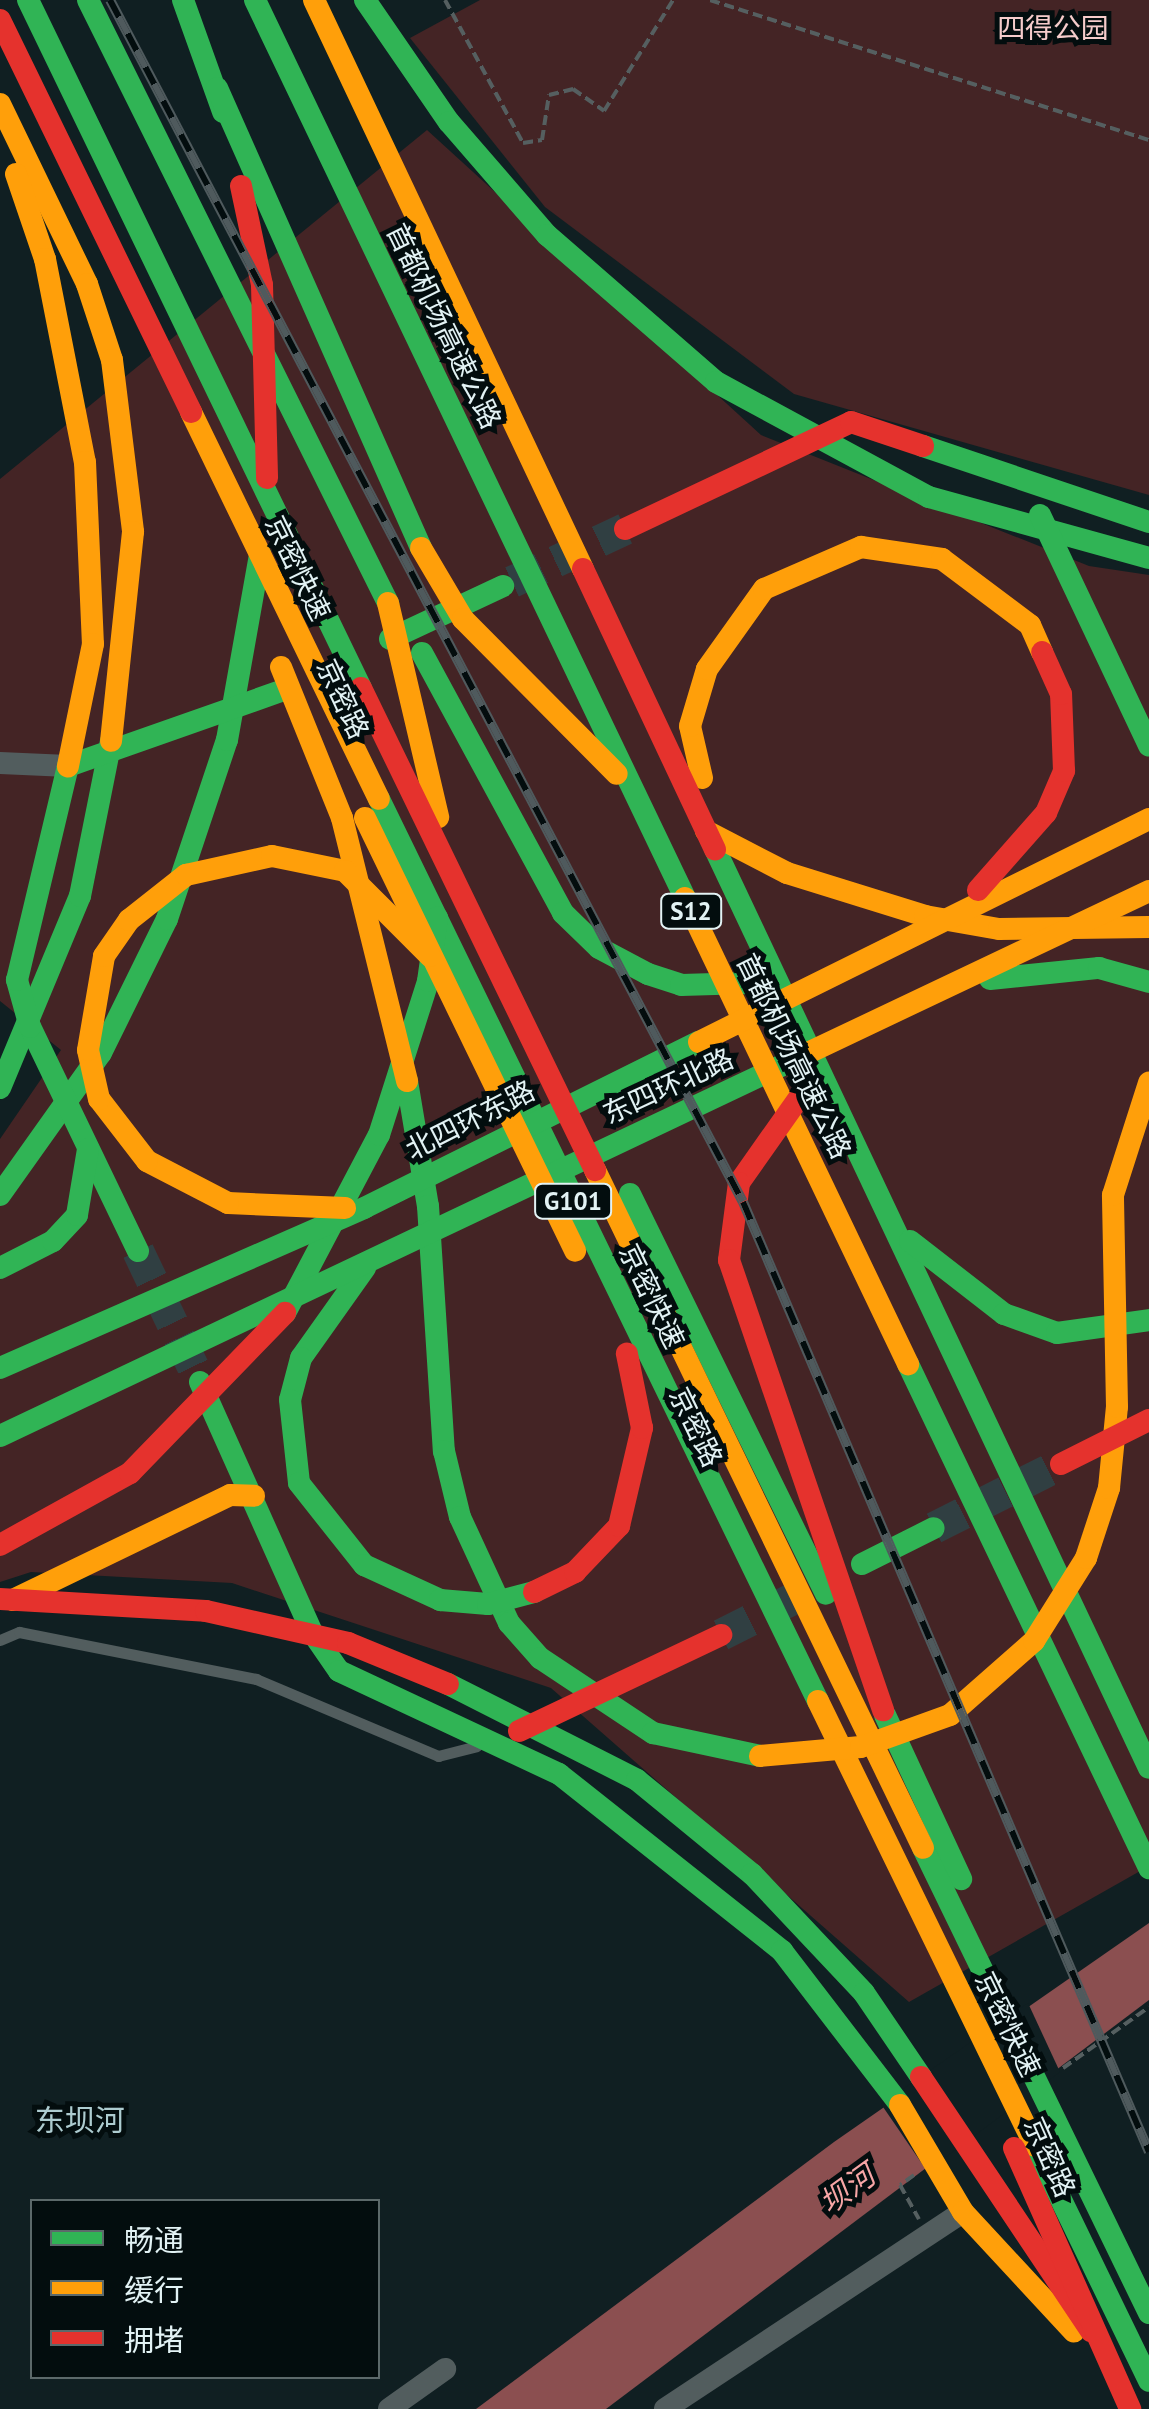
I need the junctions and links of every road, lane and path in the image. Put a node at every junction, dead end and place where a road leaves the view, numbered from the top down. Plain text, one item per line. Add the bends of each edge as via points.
1 (28, 0) edge
2 (45, 0) edge
3 (88, 0) edge
4 (183, 0) edge
5 (255, 0) edge
6 (314, 0) edge
7 (365, 0) edge
8 (445, 0) edge
9 (673, 0) edge
10 (710, 0) edge
11 (0, 20) edge
12 (0, 40) edge
13 (217, 88) junction
14 (0, 104) edge
15 (0, 138) edge
16 (1149, 140) edge
17 (148, 328) junction
18 (1026, 486) junction
19 (1149, 522) edge
20 (626, 529) tunnel mouth
21 (358, 536) junction
22 (1149, 558) edge
23 (503, 586) tunnel mouth
24 (390, 639) dead end
25 (284, 690) dead end
26 (1149, 746) edge
27 (0, 763) edge
28 (68, 766) junction
29 (1149, 819) edge
30 (716, 841) junction
31 (1149, 891) edge
32 (960, 909) junction
33 (1149, 927) edge
34 (865, 952) junction
35 (430, 956) junction
36 (1149, 982) edge
37 (954, 983) junction
38 (882, 1019) junction
39 (1149, 1083) edge
40 (0, 1088) edge
41 (88, 1144) junction
42 (0, 1195) edge
43 (364, 1208) junction
44 (77, 1215) junction
45 (899, 1232) junction
46 (374, 1257) junction
47 (0, 1268) edge
48 (1149, 1320) edge
49 (626, 1354) junction
50 (0, 1368) edge
51 (1149, 1420) edge
52 (6, 1433) edge
53 (1061, 1464) tunnel mouth
54 (230, 1495) junction
55 (254, 1496) junction
56 (934, 1528) tunnel mouth
57 (0, 1546) edge
58 (862, 1564) dead end
59 (0, 1599) edge
60 (0, 1606) edge
61 (721, 1635) tunnel mouth
62 (0, 1640) edge
63 (883, 1710) junction
64 (501, 1740) junction
65 (1149, 1768) edge
66 (1149, 1868) edge
67 (900, 2185) dead end
68 (963, 2212) junction
69 (928, 2235) junction
70 (1149, 2270) edge
71 (1149, 2313) edge
72 (1091, 2331) junction
73 (445, 2369) dead end
74 (1149, 2381) edge
75 (1126, 2402) edge
76 (389, 2409) edge
77 (665, 2409) edge

1 - 71 main road, 京密快速 / G101
2 - 63 main road, 京密路 / G101
3 - 21 main road
4 - 13 main road
5 - 66 main road, 首都机场高速公路 / S12
6 - 30 main road, 首都机场高速公路 / S12
7 - 22 main road via 449,122 547,235 716,382 848,460 1009,522
8 - 9 path via 523,143 542,140 549,96 573,90 604,111
10 - 16 path
11 - 17 main road, 京密快速 / G101
12 - 35 main road, 京密路 / G101
13 - 33 main road via 430,568 463,619 609,768 739,850 848,895 999,929
13 - 42 main road via 262,285 266,348 262,544 231,722 144,971 102,1053
14 - 40 main road via 112,360 133,532 104,808 80,896
15 - 28 main road via 45,259 85,462 94,644
17 - 39 main road via 160,391 316,744 396,1020 428,1206 444,1452 460,1517 510,1622 612,1713 723,1750 796,1756 861,1746 950,1715 1034,1641 1086,1558 1109,1488 1117,1406 1112,1195
17 - 74 main road, 京密快速 / G101
18 - 19 main road
18 - 20 main road via 851,422
18 - 26 main road
21 - 34 main road via 563,914 599,948 681,985 743,984
21 - 57 main road via 398,624 437,795 435,943 402,1073 330,1238 245,1363 130,1473
23 - 24 main road
25 - 28 main road
27 - 28 street
28 - 41 main road via 17,980
29 - 32 main road
30 - 32 main road via 690,726 706,670 764,590 820,558 910,548 1004,598 1049,659 1064,771 1046,813
30 - 45 main road, 首都机场高速公路 / S12
31 - 37 main road, 东四环北路
32 - 34 main road, 北四环东路
34 - 43 main road, 北四环东路
35 - 43 main road via 345,872 272,856 224,862 164,890 104,956 88,1050 99,1099 147,1161 187,1190 266,1209
35 - 49 main road, 京密路 / G101
36 - 37 main road via 1099,968
37 - 38 main road, 东四环北路
38 - 46 main road, 东四环北路
38 - 63 main road via 784,1112 739,1183 728,1222 740,1300
41 - 44 main road
41 - 44 main road via 132,1254 109,1221
43 - 50 main road, 北四环东路
44 - 47 main road via 53,1241
45 - 48 main road via 966,1289 1022,1320 1097,1333
45 - 65 main road, 首都机场高速公路 / S12
46 - 49 main road via 309,1344 290,1400 299,1483 364,1565 440,1600 488,1604 575,1572 619,1526 636,1481 642,1428
46 - 52 main road
49 - 72 main road, 京密路 / G101 via 934,1976
51 - 53 main road
54 - 55 main road
54 - 55 main road via 191,1384
54 - 60 main road
55 - 64 main road via 312,1632 340,1671
56 - 58 main road
59 - 72 main road via 170,1607 313,1634 463,1689 577,1744 752,1874 897,2037
61 - 64 main road
62 - 64 lane via 19,1632 256,1679 438,1756
63 - 70 main road, 京密路 / G101
64 - 68 main road via 700,1878 782,1950 873,2060
67 - 69 path
68 - 69 street
68 - 75 main road
69 - 77 street
72 - 75 main road, 京密路
73 - 76 street

